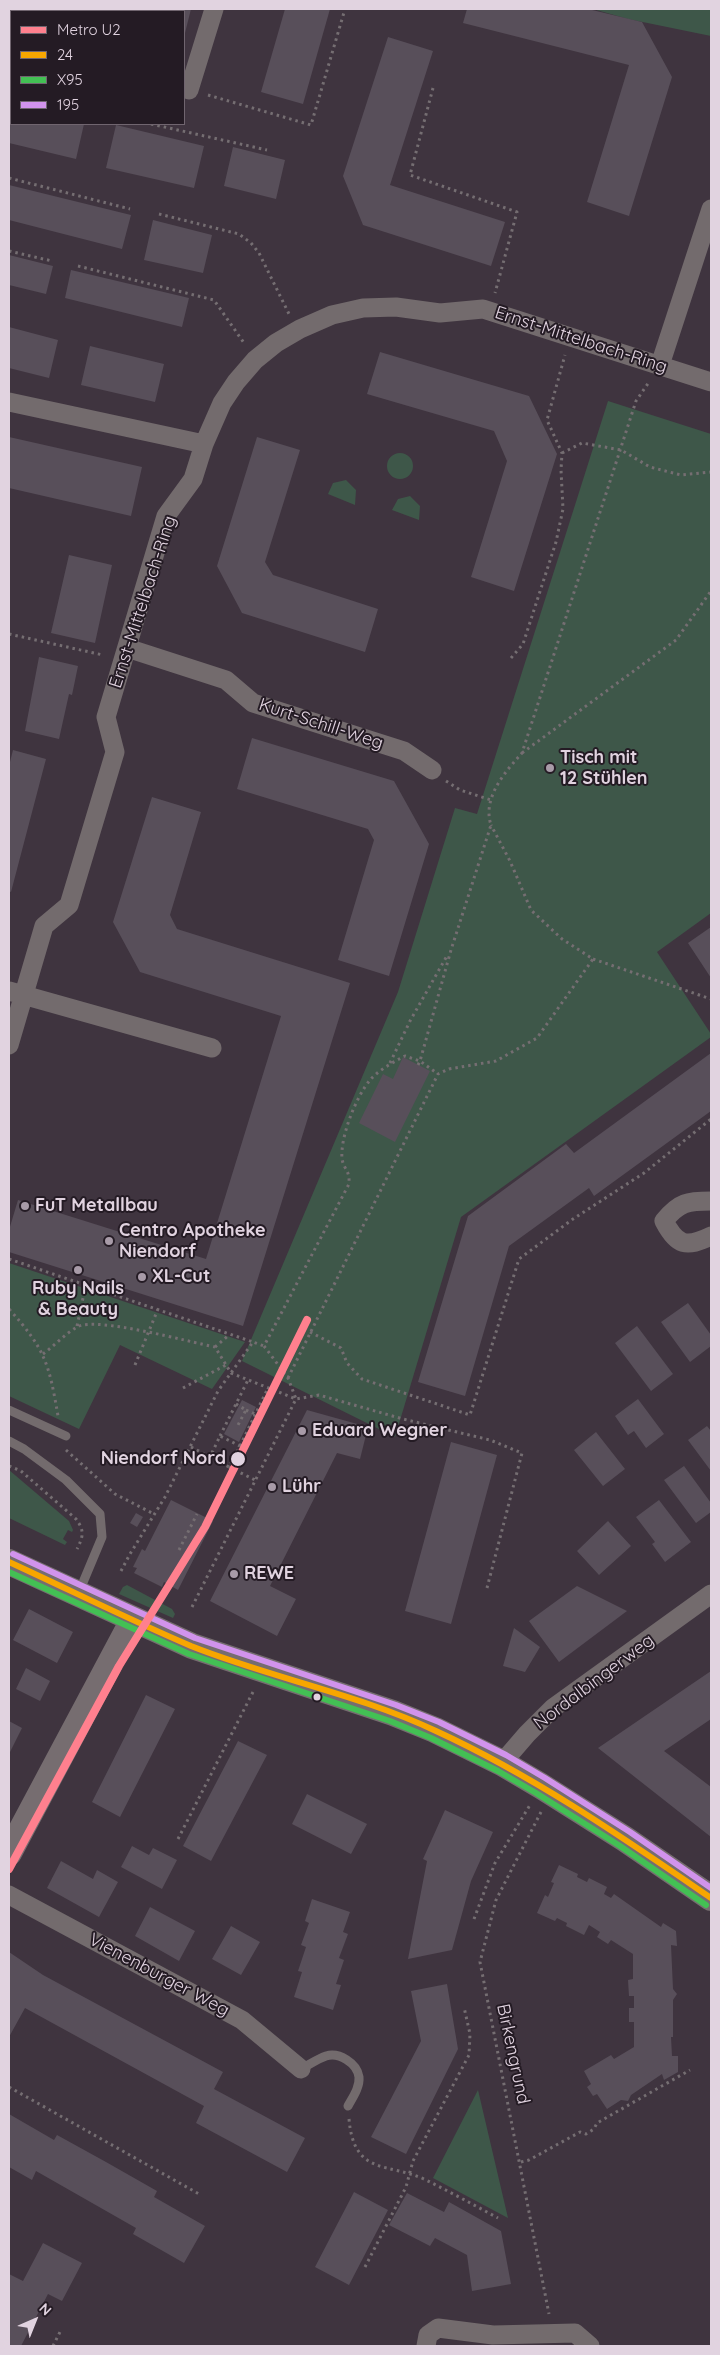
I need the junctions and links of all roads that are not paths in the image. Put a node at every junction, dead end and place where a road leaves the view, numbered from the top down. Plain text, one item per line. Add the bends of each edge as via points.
1 (214, 9) edge
2 (186, 89) edge
3 (711, 209) edge
4 (660, 365) junction
5 (711, 382) edge
6 (9, 402) edge
7 (204, 444) junction
8 (125, 656) junction
9 (432, 770) road end
10 (16, 993) edge
11 (9, 1045) edge
12 (212, 1048) dead end
13 (711, 1201) edge
14 (711, 1236) edge
15 (9, 1410) edge
16 (66, 1436) dead end
17 (9, 1440) edge
18 (9, 1562) edge
19 (78, 1594) junction
20 (711, 1594) edge
21 (133, 1620) junction
22 (502, 1764) junction
23 (9, 1853) edge
24 (9, 1895) edge
25 (711, 1898) edge
26 (301, 2069) joint
27 (348, 2106) road end
28 (493, 2335) junction
29 (426, 2346) edge
30 (477, 2346) edge
31 (590, 2346) edge

1 - 2 street
3 - 4 street
4 - 5 street, Ernst-Mittelbach-Ring
4 - 7 street, Ernst-Mittelbach-Ring via 482,309 440,313 396,307 362,308 332,315 300,329 255,360 222,403
6 - 7 street
7 - 8 street, Ernst-Mittelbach-Ring via 193,479 166,516
8 - 9 street, Kurt-Schill-Weg via 226,680 253,703 404,751
8 - 10 street, Ernst-Mittelbach-Ring via 106,717 115,752 69,906 44,926
10 - 11 street, Ernst-Mittelbach-Ring
10 - 12 street
13 - 14 street via 690,1201 673,1209 664,1221 680,1243 690,1244
15 - 16 lane
17 - 19 lane via 66,1480 100,1514 102,1537
18 - 19 street
19 - 21 street
20 - 22 street, Nordalbingerweg via 554,1708
21 - 22 street via 192,1646 393,1713
21 - 23 street
22 - 25 street via 625,1839
24 - 26 street, Vienenburger Weg via 242,2020
26 - 27 lane via 327,2056 340,2056 353,2064 359,2081
28 - 29 street via 438,2328 428,2335
28 - 30 street
28 - 31 street via 575,2333

